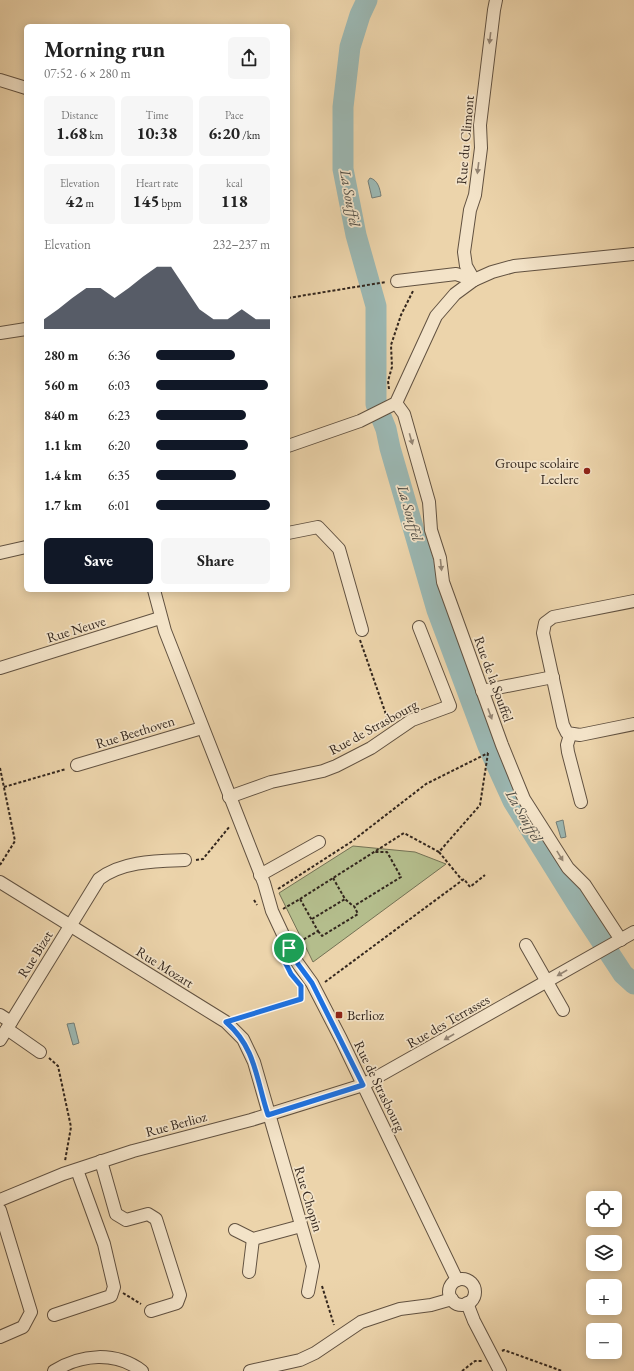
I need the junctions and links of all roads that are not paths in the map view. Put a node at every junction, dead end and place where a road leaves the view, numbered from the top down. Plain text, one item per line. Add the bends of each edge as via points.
1 (496, 0) edge
2 (0, 80) edge
3 (24, 87) edge
4 (634, 254) edge
5 (474, 280) junction
6 (397, 281) dead end
7 (24, 330) edge
8 (0, 333) edge
9 (391, 406) junction
10 (290, 445) edge
11 (290, 533) edge
12 (24, 547) edge
13 (0, 553) edge
14 (154, 592) edge
15 (634, 601) edge
16 (160, 618) junction
17 (419, 626) dead end
18 (362, 630) road end
19 (0, 668) edge
20 (553, 677) junction
21 (482, 691) junction
22 (634, 724) edge
23 (202, 728) junction
24 (570, 735) junction
25 (77, 765) road end
26 (229, 797) junction
27 (581, 802) dead end
28 (319, 842) dead end
29 (185, 860) road end
30 (260, 875) junction
31 (0, 882) edge
32 (71, 926) junction
33 (634, 932) edge
34 (617, 942) junction
35 (526, 945) dead end
36 (547, 982) junction
37 (563, 1010) dead end
38 (0, 1015) edge
39 (9, 1025) junction
40 (0, 1040) edge
41 (40, 1052) road end
42 (363, 1085) junction
43 (268, 1115) junction
44 (101, 1161) junction
45 (76, 1170) junction
46 (0, 1200) edge
47 (0, 1210) edge
48 (301, 1226) junction
49 (234, 1230) dead end
50 (253, 1239) junction
51 (249, 1272) dead end
52 (457, 1280) junction
53 (308, 1292) dead end
54 (452, 1299) junction
55 (467, 1303) junction
56 (152, 1311) road end
57 (54, 1315) dead end
58 (0, 1337) edge
59 (54, 1371) edge
60 (142, 1371) edge
61 (250, 1371) edge
62 (500, 1371) edge

1 -> 5 street, Rue du Climont via 480,125 481,148 477,180 464,252 466,266
2 - 3 street
4 - 5 street via 514,266
5 - 6 street via 456,274
5 - 9 street via 455,294 436,316
7 - 8 street
9 - 10 street via 371,416
9 -> 21 street, Rue de la Souffel via 404,414 429,502 431,530 440,558 443,582
11 - 18 street via 318,527 339,549
12 - 13 street
14 - 16 street, Rue de Strasbourg
15 - 20 street via 548,620 543,633
16 - 19 street, Rue Neuve
16 - 23 street, Rue de Strasbourg
17 - 26 street, Rue de Strasbourg via 450,706 412,720 372,748 336,766 286,778
20 - 21 street
20 - 24 street via 564,730
21 -> 34 street, Rue de la Souffel via 524,799 568,868 585,885
22 - 24 street
23 - 25 street, Rue Beethoven
23 - 26 street, Rue de Strasbourg
24 - 27 street via 568,752
26 - 30 street, Rue de Strasbourg
28 - 30 street via 296,860
29 - 32 street, Rue Bizet via 145,862 105,874 93,887
30 - 42 street, Rue de Strasbourg via 272,911 289,948 312,983
31 - 32 street, Rue Mozart
32 - 39 street, Rue Bizet
32 - 43 street, Rue Mozart via 226,1022 243,1038 249,1049
33 - 34 street, Rue des Terrasses
34 -> 36 street, Rue des Terrasses
35 - 36 street
36 - 37 street
36 -> 42 street, Rue des Terrasses
38 - 39 street
39 - 40 street, Rue Bizet
39 - 41 street
42 - 43 street, Rue Berlioz
42 - 52 street, Rue de Strasbourg
43 - 44 street, Rue Berlioz
43 - 48 street, Rue Chopin
44 - 45 street, Rue Berlioz
44 - 56 street via 116,1214 126,1220 148,1214 156,1219 180,1295 176,1303
45 - 46 street, Rue Berlioz
45 - 57 street via 104,1244 114,1286 111,1296
47 - 58 street via 31,1312 23,1327
48 - 50 street
48 - 53 street, Rue Chopin via 313,1266
49 - 50 street
50 - 51 street
52 - 54 street via 450,1288
52 - 55 street via 466,1280 473,1285 473,1297
54 - 55 street via 458,1304
54 - 61 street via 385,1313 361,1322 316,1353 300,1360
55 - 62 street
59 - 60 street via 79,1359 100,1357 127,1362

